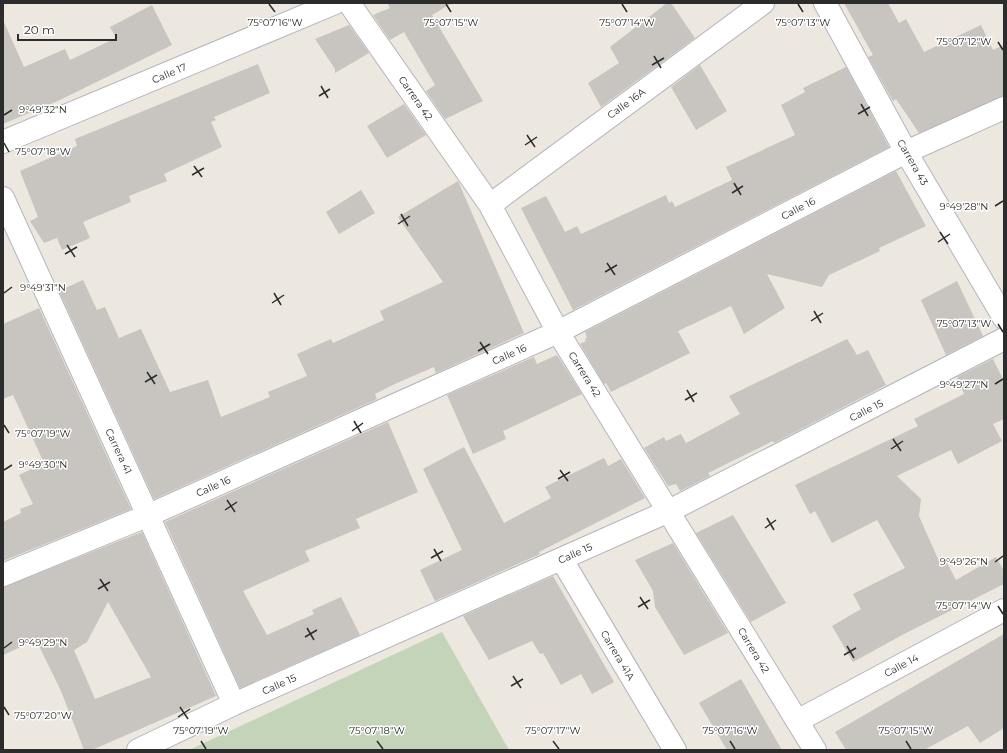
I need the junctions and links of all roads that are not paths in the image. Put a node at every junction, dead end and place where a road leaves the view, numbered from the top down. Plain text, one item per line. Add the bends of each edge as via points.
1 (335, 3) edge
2 (349, 3) edge
3 (763, 3) edge
4 (825, 3) edge
5 (1004, 108) edge
6 (3, 142) edge
7 (906, 152) junction
8 (3, 198) edge
9 (490, 205) junction
10 (1004, 318) edge
11 (558, 332) junction
12 (1004, 338) edge
13 (669, 510) junction
14 (148, 515) junction
15 (562, 560) junction
16 (3, 575) edge
17 (1004, 610) edge
18 (234, 704) junction
19 (797, 721) junction
20 (138, 750) edge
21 (675, 750) edge
22 (815, 750) edge

1 - 6 street, Calle 17
2 - 9 street, Carrera 42
3 - 9 street, Calle 16A
4 - 7 street, Carrera 43
5 - 7 street, Calle 16
7 - 10 street, Carrera 43
7 - 11 street, Calle 16
8 - 14 street, Carrera 41
9 - 11 street, Carrera 42
11 - 13 street, Carrera 42
11 - 14 street, Calle 16
12 - 13 street, Calle 15
13 - 15 street, Calle 15
13 - 19 street, Carrera 42
14 - 16 street, Calle 16
14 - 18 street, Carrera 41
15 - 18 street, Calle 15
15 - 21 street, Carrera 41A
17 - 19 street, Calle 14
18 - 20 street, Calle 15
19 - 22 street, Carrera 42

